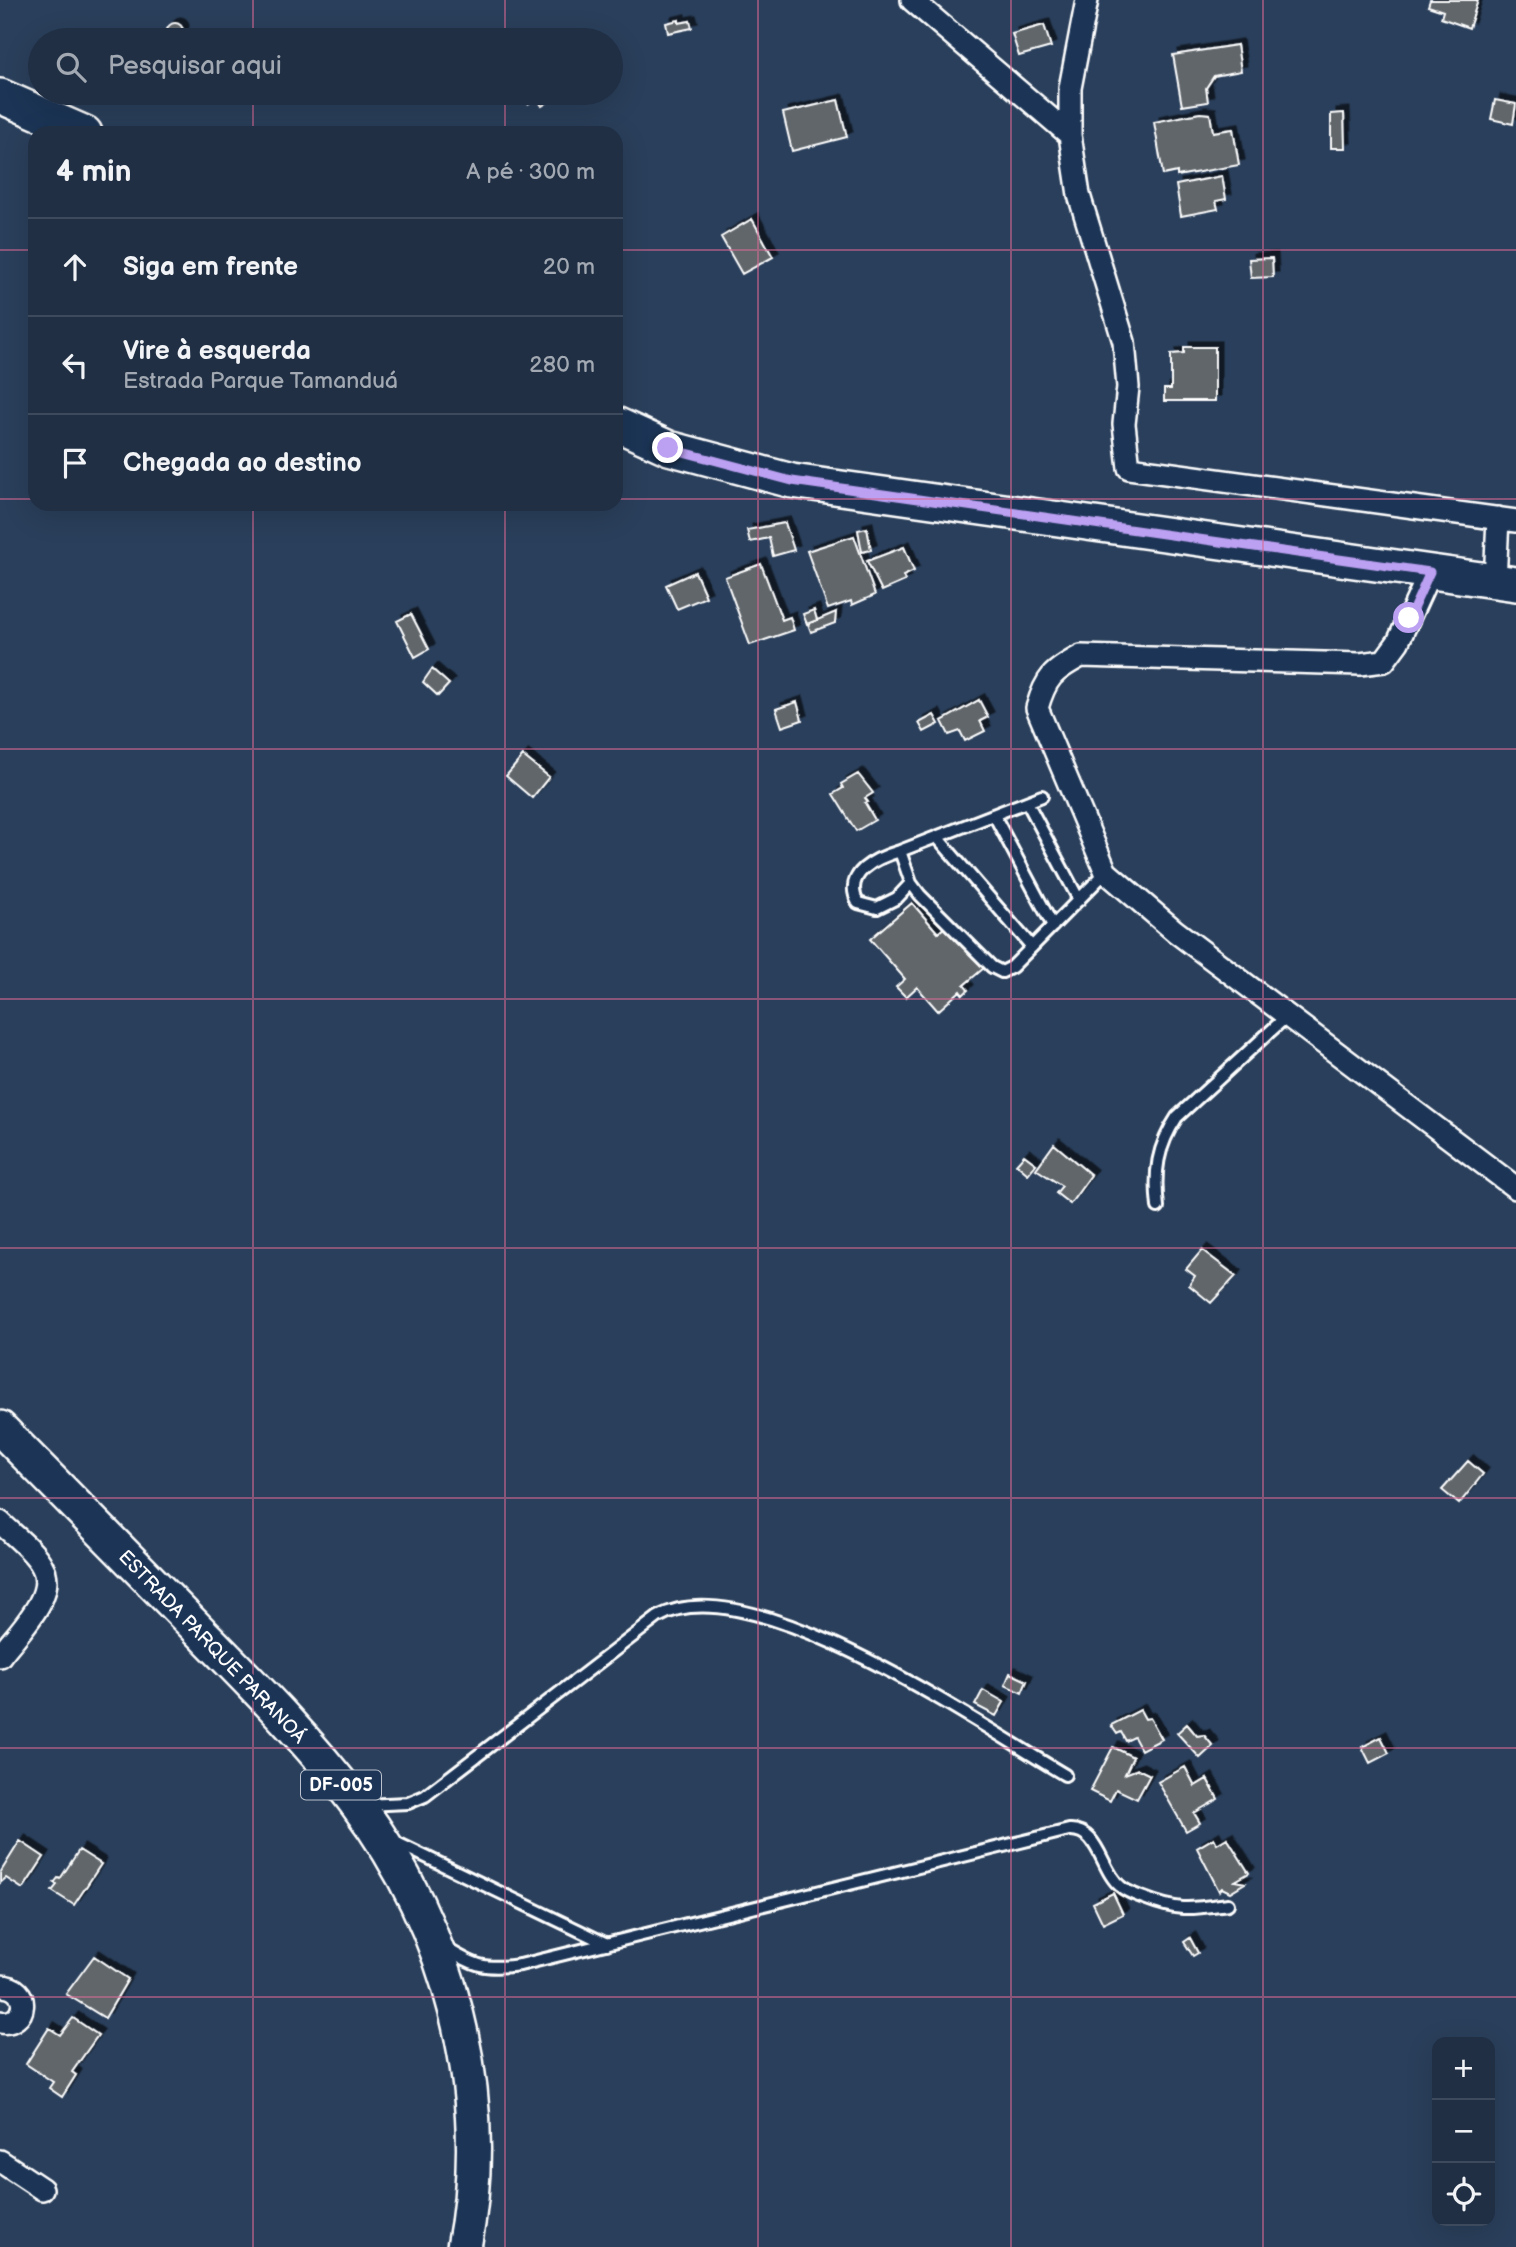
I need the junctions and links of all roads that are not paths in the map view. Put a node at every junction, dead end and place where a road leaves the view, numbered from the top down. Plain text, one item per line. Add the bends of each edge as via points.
1 (912, 0) edge
2 (1087, 0) edge
3 (0, 96) edge
4 (69, 126) edge
5 (1070, 135) junction
6 (623, 427) edge
7 (1507, 520) edge
8 (1430, 572) junction
9 (1505, 583) edge
10 (1042, 796) dead end
11 (1027, 802) junction
12 (994, 815) junction
13 (937, 837) junction
14 (900, 852) junction
15 (1106, 872) junction
16 (911, 883) junction
17 (1079, 900) junction
18 (1053, 926) junction
19 (1032, 947) junction
20 (1287, 1016) junction
21 (1516, 1188) edge
22 (1158, 1207) dead end
23 (0, 1428) edge
24 (0, 1522) edge
25 (0, 1656) edge
26 (1065, 1775) dead end
27 (366, 1819) junction
28 (1228, 1904) dead end
29 (433, 1940) junction
30 (607, 1944) junction
31 (0, 1986) edge
32 (0, 2022) edge
33 (0, 2161) edge
34 (42, 2189) dead end
35 (464, 2247) edge

1 - 5 street
2 - 5 street via 1070,88
3 - 4 main road
5 - 7 street via 1079,194 1124,342 1129,468
6 - 8 main road via 668,448 792,481
7 - 9 street
8 - 9 main road
8 - 15 street via 1398,642 1384,661 1081,656 1055,670 1037,708
10 - 11 lane
11 - 12 lane
11 - 17 lane
12 - 13 lane
12 - 18 lane
13 - 14 lane
13 - 19 lane
14 - 16 lane
14 - 16 lane via 869,864 853,884 853,893 858,903 877,908 897,898
15 - 17 lane
15 - 20 street
16 - 19 lane via 997,970 1007,971
17 - 18 lane
18 - 19 lane
20 - 21 street
20 - 22 lane via 1177,1117 1157,1157
23 - 27 main road, ESTRADA PARQUE PARANOÁ / DF-005 via 289,1722
24 - 25 street via 42,1566 46,1580 40,1601
26 - 27 lane via 849,1649 783,1623 703,1605 658,1617 417,1801
27 - 29 main road, ESTRADA PARQUE PARANOÁ / DF-005 via 403,1877
27 - 30 lane
28 - 30 lane via 1177,1910 1127,1891 1089,1837 1077,1829
29 - 30 lane via 477,1966 496,1968
29 - 35 main road, ESTRADA PARQUE PARANOÁ / DF-005 via 462,2037 475,2131
31 - 32 street via 13,1988 21,1996 23,2008 17,2018
33 - 34 street

